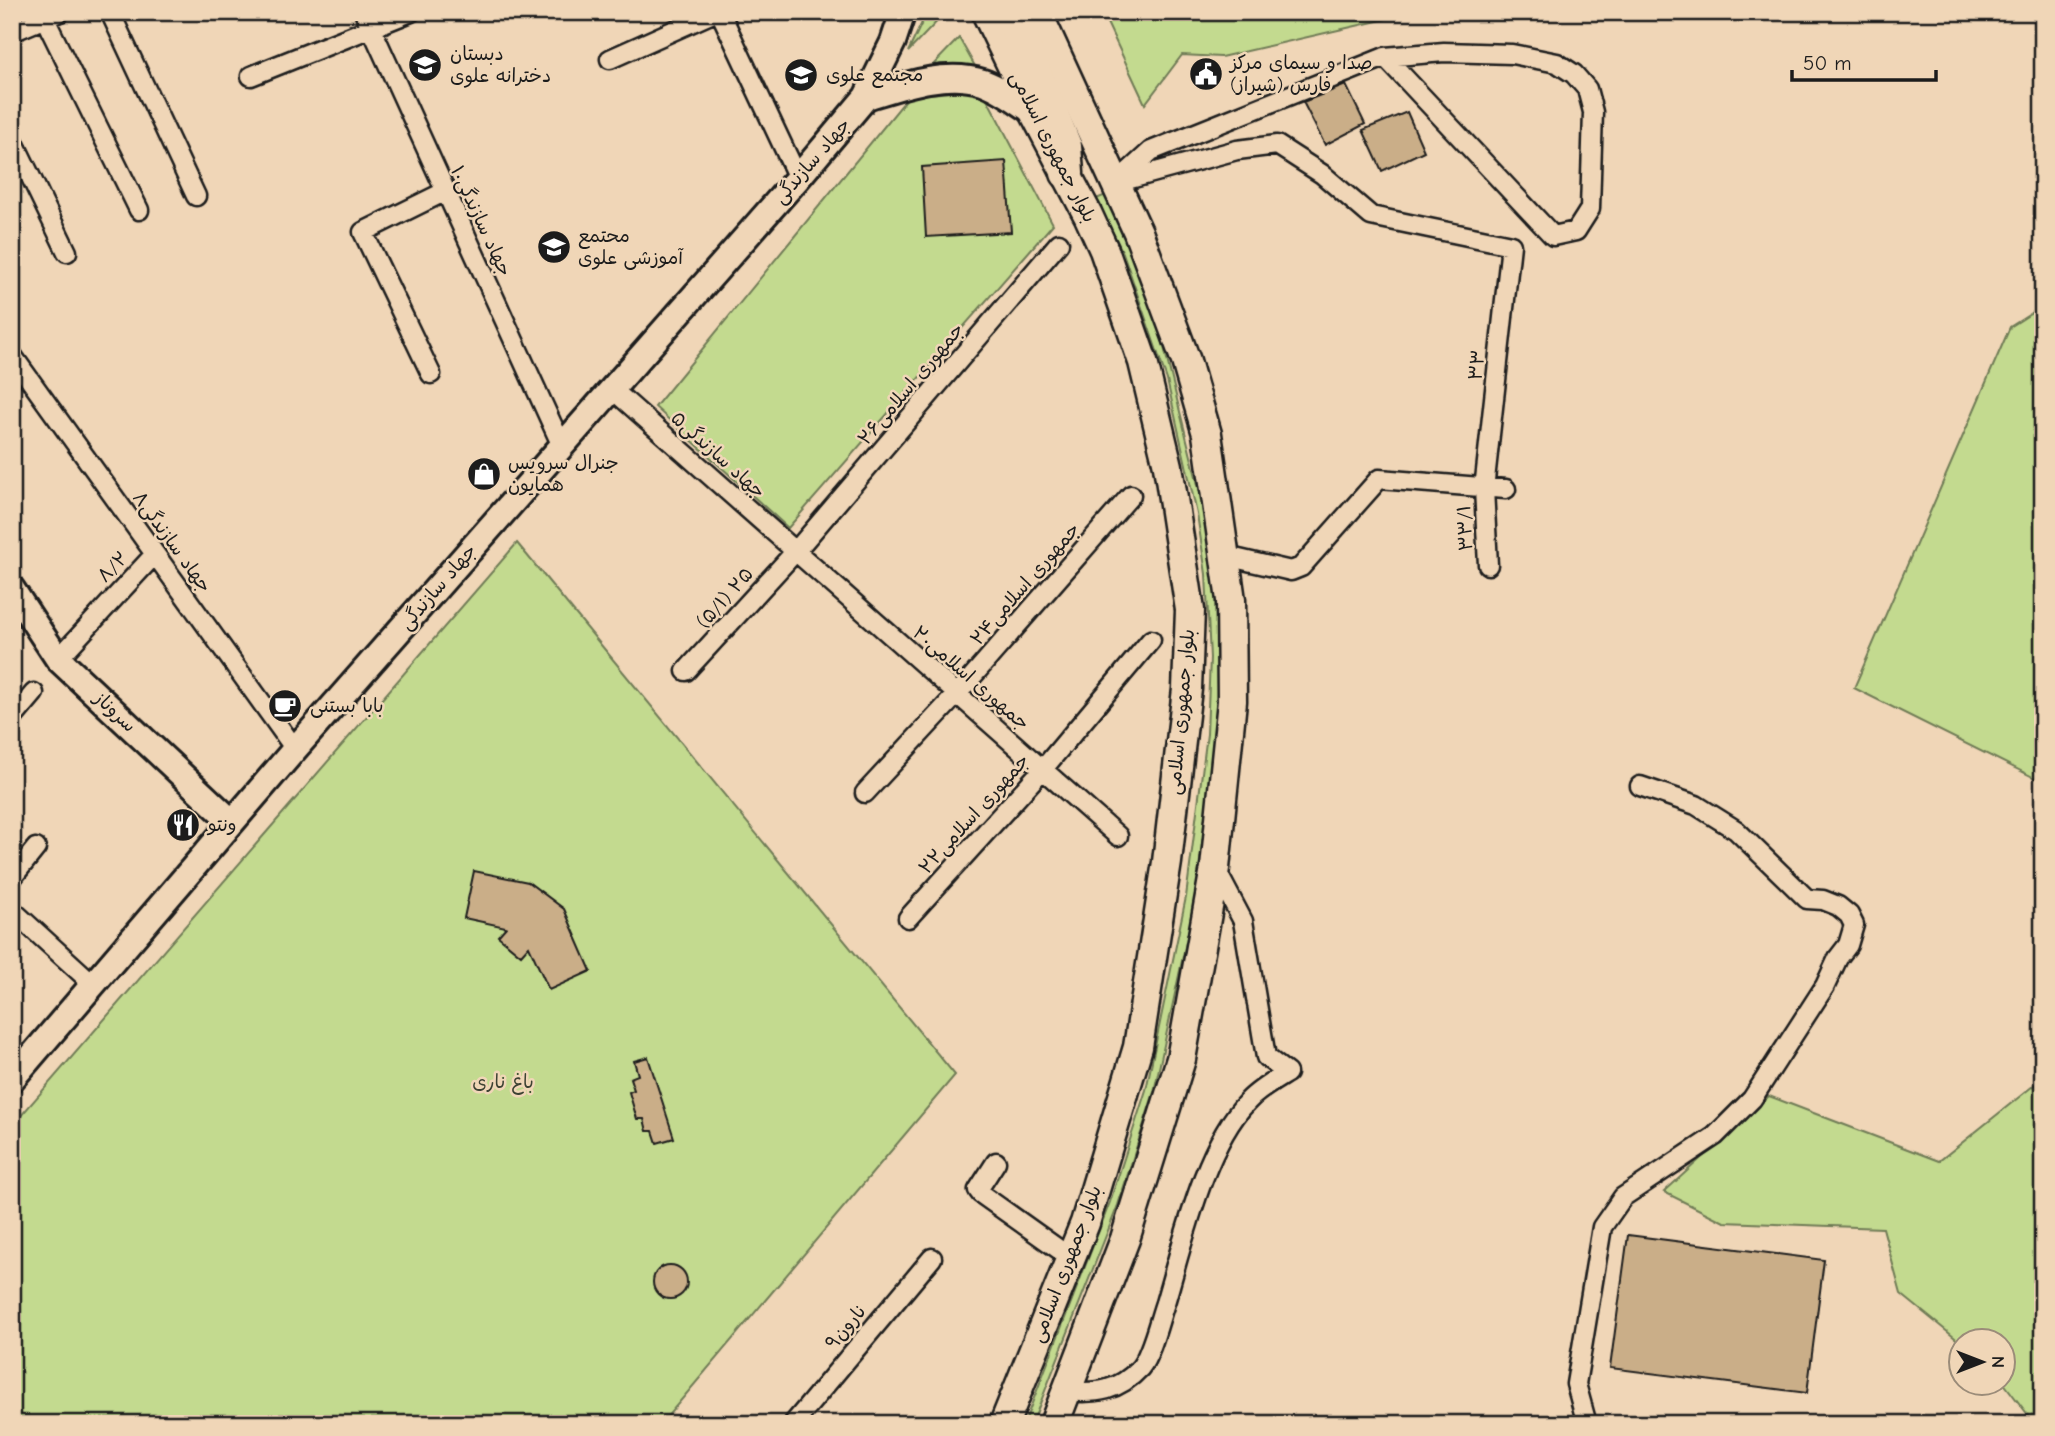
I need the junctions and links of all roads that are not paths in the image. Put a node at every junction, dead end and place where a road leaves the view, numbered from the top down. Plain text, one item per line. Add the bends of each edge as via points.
1 (110, 12) edge
2 (411, 12) edge
3 (718, 12) edge
4 (903, 12) edge
5 (986, 12) edge
6 (1010, 12) edge
7 (1037, 12) edge
8 (52, 15) edge
9 (368, 20) edge
10 (12, 33) edge
11 (1385, 57) junction
12 (610, 59) dead end
13 (251, 76) dead end
14 (866, 97) junction
15 (1034, 112) junction
16 (12, 138) edge
17 (1067, 173) junction
18 (798, 178) junction
19 (1116, 183) junction
20 (444, 192) junction
21 (196, 196) dead end
22 (139, 211) dead end
23 (1059, 243) dead end
24 (67, 252) dead end
25 (13, 359) edge
26 (430, 374) dead end
27 (612, 389) junction
28 (562, 446) junction
29 (1485, 489) junction
30 (1506, 489) dead end
31 (1131, 495) dead end
32 (795, 552) junction
33 (155, 554) junction
34 (1226, 556) junction
35 (1488, 565) dead end
36 (12, 589) edge
37 (1151, 640) dead end
38 (58, 659) junction
39 (686, 671) dead end
40 (34, 692) dead end
41 (957, 694) junction
42 (12, 719) edge
43 (295, 748) junction
44 (1043, 769) junction
45 (1640, 786) dead end
46 (865, 793) dead end
47 (232, 822) junction
48 (1118, 836) dead end
49 (36, 848) dead end
50 (1215, 868) junction
51 (12, 878) edge
52 (12, 910) edge
53 (908, 918) dead end
54 (93, 985) junction
55 (12, 1079) edge
56 (996, 1163) dead end
57 (932, 1258) dead end
58 (1071, 1258) junction
59 (1067, 1391) junction
60 (793, 1424) edge
61 (1004, 1424) edge
62 (1054, 1424) edge
63 (1587, 1424) edge

1 - 21 street
2 - 9 street
3 - 12 street
3 - 18 street
4 - 14 main road, جهاد سازندگی
5 - 15 main road, بلوار جمهوری اسلامی
6 - 17 highway via 1065,146
7 - 19 main road, بلوار جمهوری اسلامی
8 - 10 street
8 - 22 street
9 - 13 street
9 - 20 street, جهاد سازندگی۱۰
11 - 11 street via 1444,52 1512,54 1558,63 1574,74 1587,89 1593,112 1590,209 1576,231 1553,236
11 - 19 street via 1151,150
14 - 15 main road via 910,84 969,79 991,86
14 - 18 main road, جهاد سازندگی
15 - 17 main road, بلوار جمهوری اسلامی
16 - 24 street
17 - 58 main road, بلوار جمهوری اسلامی via 1104,250 1143,362 1168,466 1190,610 1187,690 1167,862 1138,1047
18 - 27 main road, جهاد سازندگی
19 - 29 street, ۳۳ via 1237,150 1277,145 1322,174 1371,216 1511,245
19 - 34 main road, بلوار جمهوری اسلامی via 1186,361 1208,434
20 - 26 street via 363,232
20 - 28 street, جهاد سازندگی۱۰
23 - 32 street, جمهوری اسلامی۲۶
25 - 33 street, جهاد سازندگی۸
27 - 28 main road, جهاد سازندگی
27 - 32 street, جهاد سازندگی۵
28 - 43 main road, جهاد سازندگی
29 - 30 street
29 - 34 street via 1379,479 1301,567 1291,571
29 - 35 street, ۳۳/۱
31 - 41 street, جمهوری اسلامی۲۴
32 - 39 street, (۵/۱) ۲۵
32 - 41 street, جمهوری اسلامی۲۰
33 - 38 street, ۸/۲
33 - 43 street, جهاد سازندگی۸
34 - 50 main road, بلوار جمهوری اسلامی via 1232,701
36 - 38 main road, سروناز
37 - 44 street, جمهوری اسلامی۲۲
38 - 47 main road, سروناز
40 - 42 street
41 - 44 street, جمهوری اسلامی۲۰
41 - 46 street, جمهوری اسلامی۲۴
43 - 47 main road, جهاد سازندگی
44 - 48 street, جمهوری اسلامی۲۰
44 - 53 street, جمهوری اسلامی۲۲
45 - 63 street via 1696,804 1726,823 1807,899 1838,906 1854,925 1825,986 1752,1099 1715,1136 1623,1197 1602,1227 1576,1384
47 - 54 main road, جهاد سازندگی
49 - 51 street
50 - 59 main road, بلوار جمهوری اسلامی via 1181,1059 1125,1239
50 - 59 street via 1243,921 1266,1057 1287,1073 1248,1100 1209,1165 1142,1366 1118,1387
52 - 54 street
54 - 55 main road, جهاد سازندگی
56 - 58 street via 980,1184 981,1194
57 - 60 street, نارون۹
58 - 61 main road, بلوار جمهوری اسلامی
59 - 62 main road, بلوار جمهوری اسلامی

